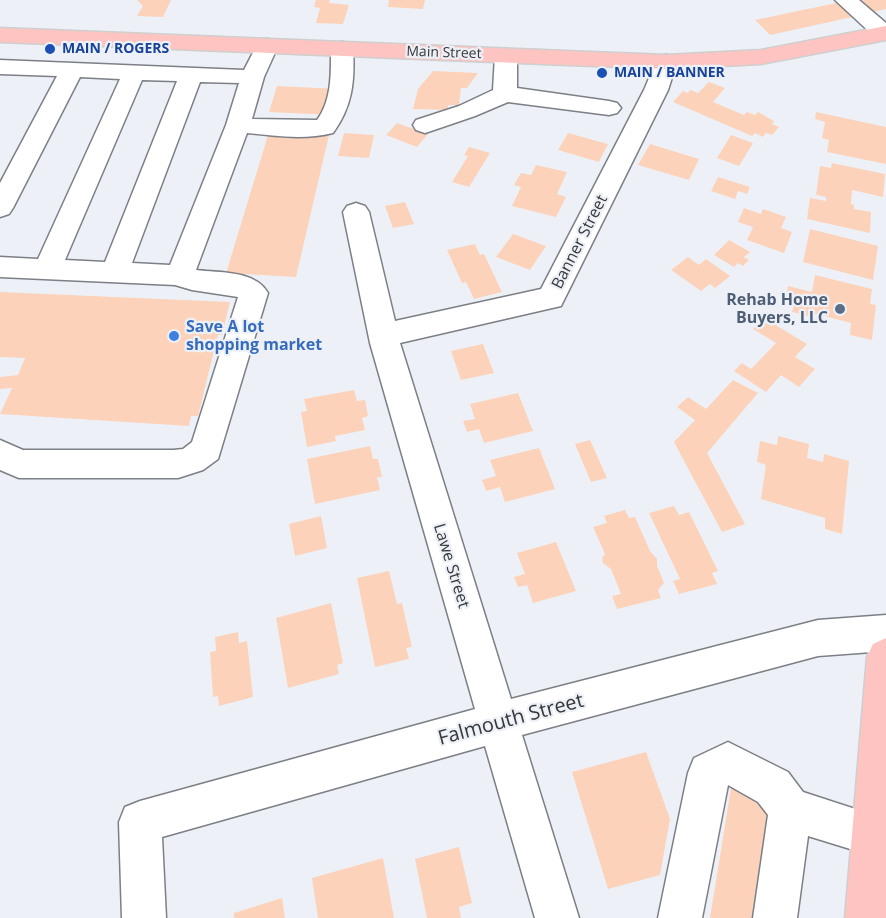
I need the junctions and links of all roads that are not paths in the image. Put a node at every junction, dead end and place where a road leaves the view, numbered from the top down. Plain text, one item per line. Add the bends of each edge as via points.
1 (846, 0) edge
2 (885, 33) edge
3 (8, 35) edge
4 (114, 40) junction
5 (267, 46) junction
6 (342, 49) junction
7 (506, 56) junction
8 (0, 62) edge
9 (666, 62) junction
10 (0, 67) edge
11 (83, 70) junction
12 (134, 72) junction
13 (191, 74) junction
14 (252, 77) junction
15 (505, 94) junction
16 (609, 108) dead end
17 (238, 125) junction
18 (425, 125) dead end
19 (0, 208) edge
20 (356, 212) dead end
21 (0, 267) edge
22 (46, 270) junction
23 (114, 273) junction
24 (181, 273) junction
25 (383, 335) junction
26 (0, 454) edge
27 (886, 633) edge
28 (886, 657) edge
29 (498, 723) junction
30 (790, 809) junction
31 (873, 835) junction
32 (144, 918) edge
33 (557, 918) edge
34 (680, 918) edge
35 (775, 918) edge
36 (867, 918) edge

1 - 2 street
2 - 9 main road, Main Street via 761,57
3 - 4 main road, Main Street
3 - 8 street
4 - 5 main road, Main Street
4 - 11 street
5 - 6 main road, Main Street
5 - 14 street
6 - 7 main road, Main Street
6 - 17 street via 344,87 331,121 324,128
7 - 9 main road, Main Street
7 - 15 street
9 - 25 street, Banner Street via 656,90 551,298
10 - 11 street
11 - 12 street
11 - 19 street
12 - 13 street
12 - 22 street
13 - 14 street
13 - 23 street
14 - 17 street
15 - 16 street
15 - 18 street
17 - 24 street
20 - 25 street, Lawe Street
21 - 22 street
22 - 23 street
23 - 24 street
24 - 26 street via 192,280 244,286 254,293 206,449 198,458 173,464 19,464
25 - 29 street, Lawe Street
27 - 29 street, Falmouth Street via 818,638
28 - 31 main road
29 - 32 street, Falmouth Street via 140,822
29 - 33 street, Lawe Street
30 - 31 street
30 - 34 street via 773,786 728,762 709,773
30 - 35 street
31 - 36 main road

